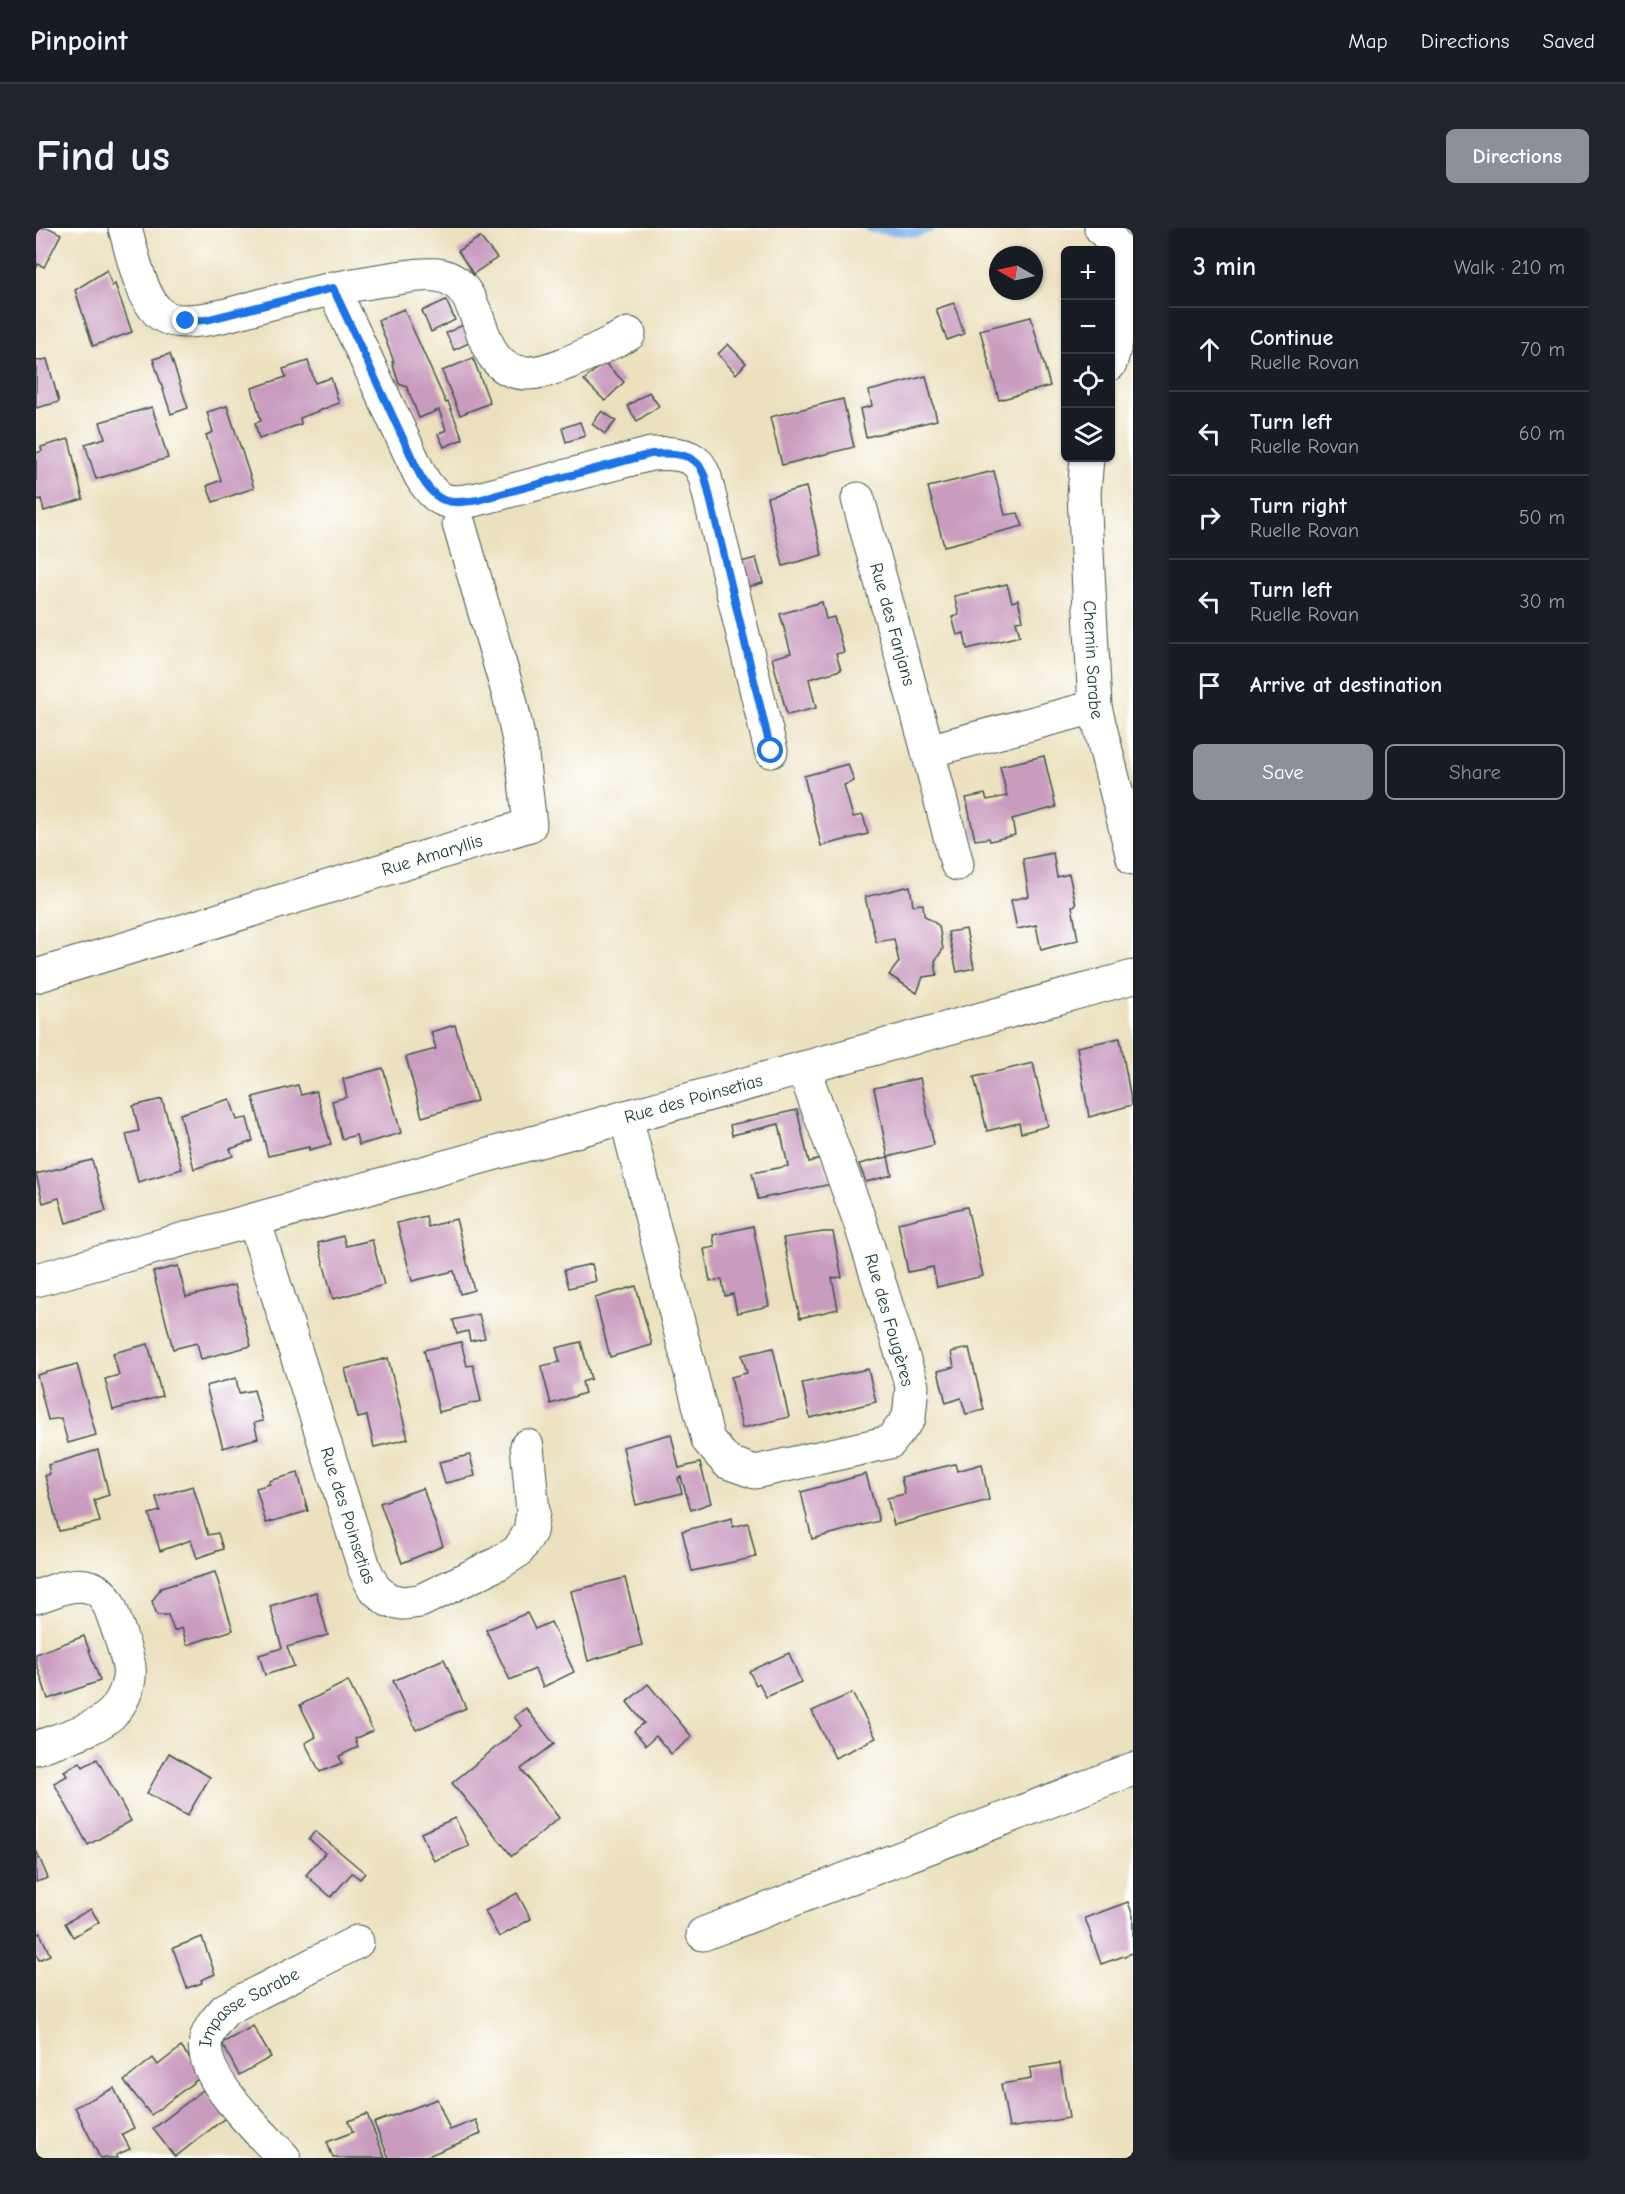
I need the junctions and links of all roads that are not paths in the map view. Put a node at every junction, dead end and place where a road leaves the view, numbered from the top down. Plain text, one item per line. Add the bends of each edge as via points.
1 (125, 228) edge
2 (1101, 228) edge
3 (333, 288) junction
4 (629, 334) dead end
5 (1113, 354) edge
6 (1087, 462) edge
7 (858, 499) dead end
8 (459, 524) dead end
9 (1095, 708) junction
10 (771, 751) dead end
11 (927, 751) junction
12 (1133, 858) edge
13 (957, 864) dead end
14 (36, 976) edge
15 (1133, 977) edge
16 (803, 1068) junction
17 (626, 1117) junction
18 (254, 1220) junction
19 (36, 1281) edge
20 (527, 1446) dead end
21 (36, 1597) edge
22 (36, 1748) edge
23 (1133, 1769) edge
24 (704, 1934) dead end
25 (357, 1941) dead end
26 (284, 2158) edge

1 - 3 street via 145,292 157,312 173,321 206,320
2 - 5 street via 1119,251 1128,274 1128,298
3 - 4 street via 428,274 448,277 468,294 496,360 510,372 549,370
3 - 10 street via 420,475 433,494 444,501 478,500 651,454 678,454 698,464 705,477
6 - 9 street, Chemin Sarabe via 1084,494
7 - 11 street, Rue des Fanjans
8 - 14 street, Rue Amaryllis via 510,699 522,754 530,825
9 - 11 street
9 - 12 street, Chemin Sarabe
11 - 13 street, Rue des Fanjans
15 - 16 street, Rue des Poinsetias
16 - 17 street, Rue des Poinsetias
16 - 17 street, Rue des Fougères via 859,1219 912,1386 909,1418 890,1442 755,1472 728,1462 708,1440
17 - 18 street, Rue des Poinsetias
18 - 19 street, Rue des Poinsetias
18 - 20 street, Rue des Poinsetias via 366,1570 374,1588 388,1600 420,1601 518,1551 530,1532 533,1512
21 - 22 street via 76,1585 100,1592 108,1602 129,1667 123,1698 107,1717
23 - 24 street
25 - 26 street, Impasse Sarabe via 226,2009 212,2025 206,2041 207,2062 216,2082

